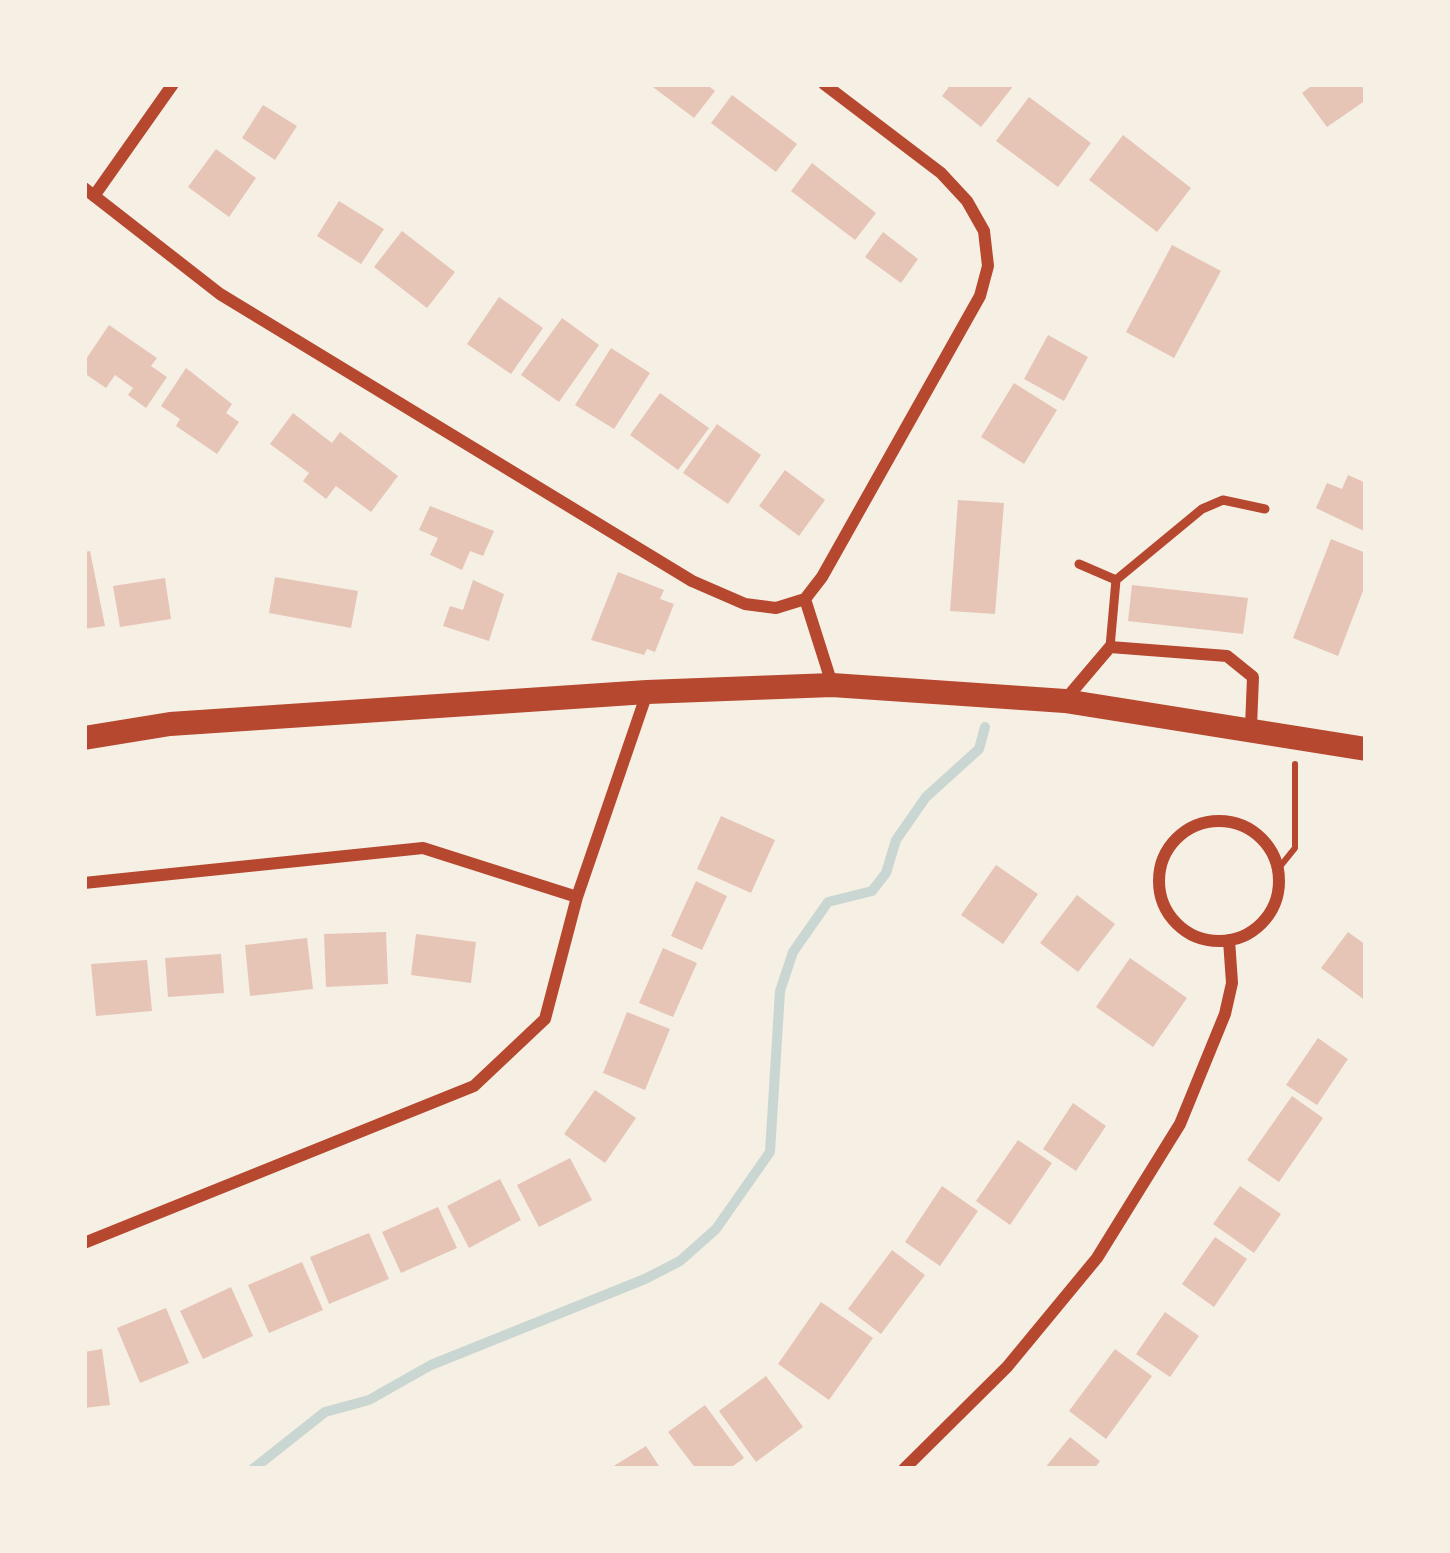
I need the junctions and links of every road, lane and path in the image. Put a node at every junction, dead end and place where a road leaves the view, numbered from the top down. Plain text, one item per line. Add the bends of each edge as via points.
1 (173, 84) edge
2 (824, 84) edge
3 (89, 192) edge
4 (1265, 509) dead end
5 (1079, 564) dead end
6 (1116, 580) junction
7 (805, 598) junction
8 (1110, 647) junction
9 (832, 685) junction
10 (647, 692) junction
11 (1064, 701) junction
12 (1251, 727) junction
13 (84, 738) edge
14 (1334, 741) junction
15 (1366, 749) edge
16 (1278, 868) junction
17 (84, 883) edge
18 (577, 897) junction
19 (1228, 940) junction
20 (84, 1243) edge
21 (904, 1469) edge

1 - 3 street
2 - 7 street via 967,201 984,231 988,266 972,310
3 - 7 street via 220,294 692,580 745,604 776,608
4 - 6 lane via 1223,500 1202,509
5 - 6 lane
6 - 8 lane
7 - 9 street
8 - 11 street
8 - 12 street via 1227,656 1252,677
9 - 10 main road
9 - 11 main road
10 - 13 main road via 170,724
10 - 18 street
11 - 12 main road
12 - 14 main road
14 - 15 main road
14 - 16 path via 1330,765 1295,759 1295,848
16 - 19 street via 1269,915
16 - 19 street via 1269,846 1230,821 1206,821 1168,848 1160,893 1168,914 1206,940
17 - 18 street via 423,848
18 - 20 street via 545,1018 474,1086
19 - 21 street via 1225,1014 1180,1124 1097,1258 1007,1367

